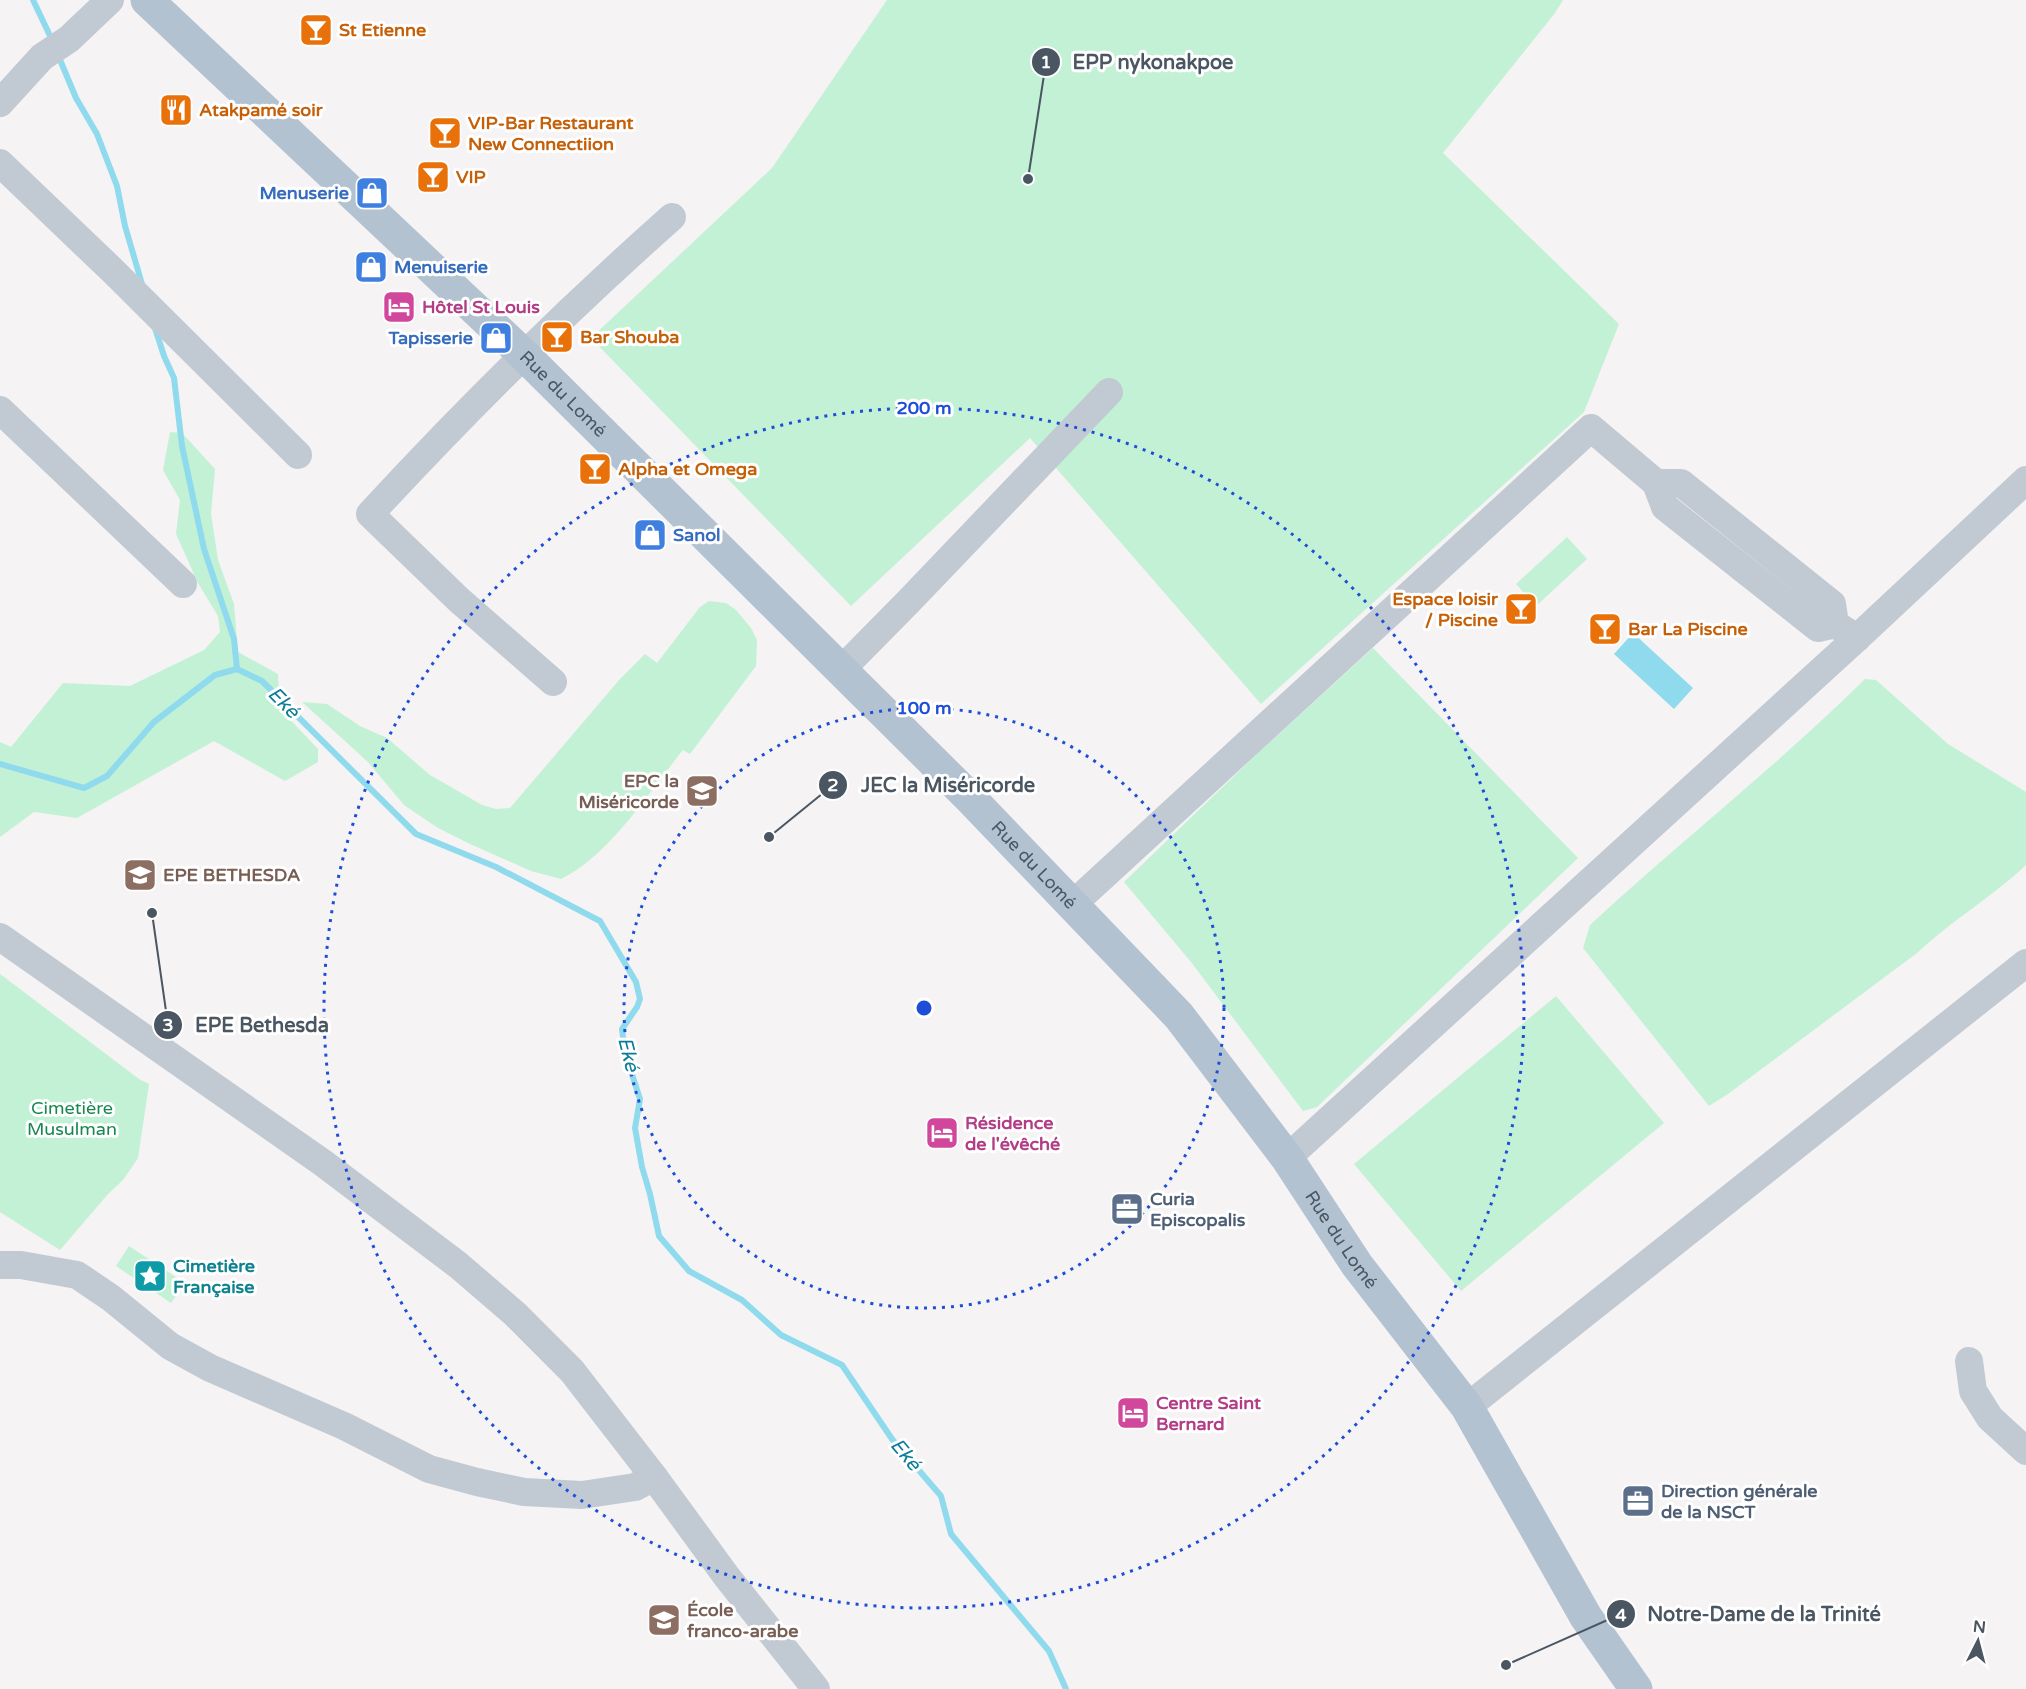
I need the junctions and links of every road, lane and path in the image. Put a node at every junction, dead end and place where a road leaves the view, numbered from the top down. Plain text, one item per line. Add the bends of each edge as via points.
1 (110, 0) edge
2 (147, 0) edge
3 (0, 104) edge
4 (0, 163) edge
5 (672, 218) dead end
6 (524, 355) junction
7 (1109, 392) dead end
8 (0, 410) edge
9 (298, 455) dead end
10 (2026, 480) edge
11 (183, 584) dead end
12 (1846, 631) junction
13 (841, 670) junction
14 (553, 682) dead end
15 (1073, 904) junction
16 (0, 937) edge
17 (2026, 963) edge
18 (1287, 1158) junction
19 (0, 1265) edge
20 (1969, 1361) dead end
21 (1467, 1407) junction
22 (2026, 1450) edge
23 (654, 1477) junction
24 (816, 1689) edge
25 (1636, 1689) edge

1 - 3 street via 69,39 42,57
2 - 6 main road, Rue du Lomé
4 - 9 street
5 - 6 street
6 - 13 main road, Rue du Lomé
6 - 14 street via 370,514 459,600
7 - 13 street
8 - 11 street
10 - 12 street
12 - 15 street via 1832,604 1681,483 1656,483 1591,428
12 - 18 street
13 - 15 main road, Rue du Lomé
15 - 18 main road, Rue du Lomé via 1179,1016
16 - 23 street via 323,1162 458,1265 572,1371
17 - 21 street
18 - 21 main road, Rue du Lomé via 1357,1265
19 - 23 street via 77,1275 170,1346 429,1469 524,1492 582,1495 636,1487
20 - 22 street via 1973,1391 1990,1418
21 - 25 main road, Rue du Lomé via 1586,1617
23 - 24 street

